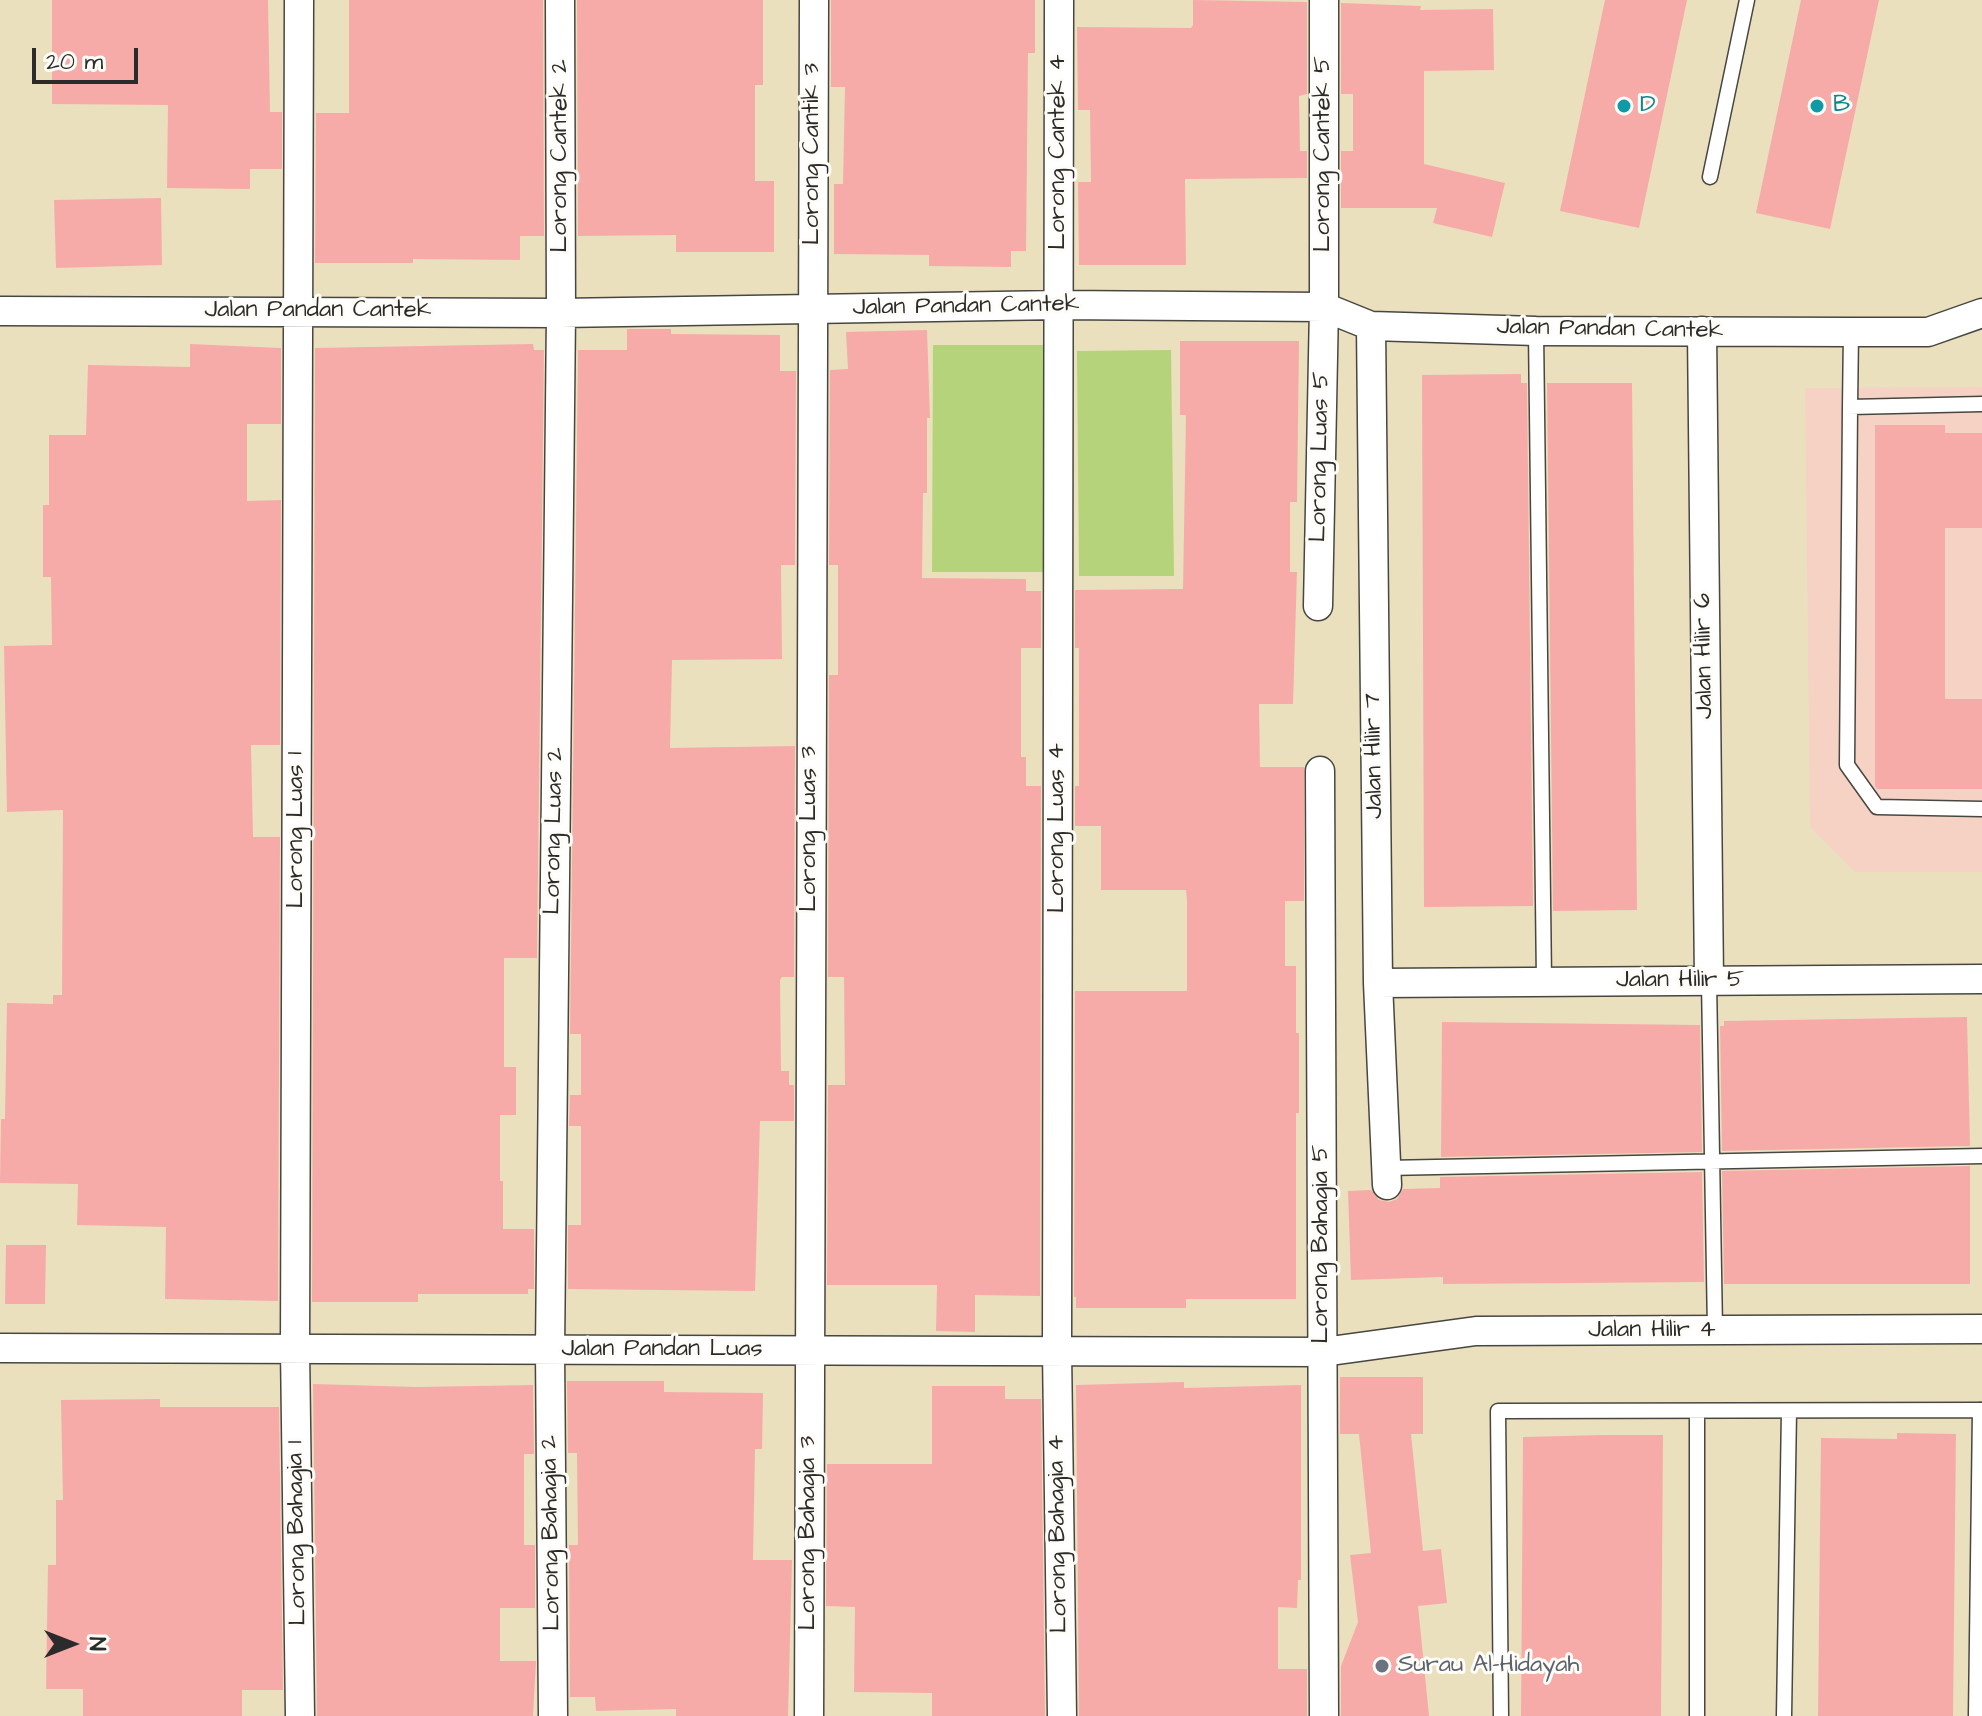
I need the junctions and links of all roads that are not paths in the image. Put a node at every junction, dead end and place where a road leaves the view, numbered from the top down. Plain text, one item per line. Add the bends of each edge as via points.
1 (299, 0) edge
2 (560, 0) edge
3 (814, 0) edge
4 (1059, 0) edge
5 (1324, 0) edge
6 (1747, 0) edge
7 (1710, 177) dead end
8 (1059, 305) junction
9 (1324, 307) junction
10 (812, 308) junction
11 (299, 310) junction
12 (0, 311) edge
13 (561, 313) junction
14 (1982, 313) edge
15 (1371, 326) junction
16 (1536, 331) junction
17 (1702, 331) junction
18 (1851, 332) junction
19 (1982, 404) edge
20 (1850, 407) junction
21 (1318, 606) dead end
22 (1320, 771) dead end
23 (1982, 809) edge
24 (1982, 979) edge
25 (1544, 981) junction
26 (1709, 981) junction
27 (1378, 983) junction
28 (1982, 1156) edge
29 (1712, 1161) junction
30 (1386, 1176) joint
31 (1982, 1329) edge
32 (1715, 1330) junction
33 (0, 1348) edge
34 (295, 1349) junction
35 (550, 1350) junction
36 (809, 1350) junction
37 (1057, 1351) junction
38 (1323, 1352) junction
39 (1981, 1410) edge
40 (1697, 1411) junction
41 (1789, 1411) junction
42 (300, 1716) edge
43 (553, 1716) edge
44 (809, 1716) edge
45 (1062, 1716) edge
46 (1324, 1716) edge
47 (1501, 1716) edge
48 (1697, 1716) edge
49 (1784, 1716) edge
50 (1976, 1716) edge

1 - 11 street, Lorong Luas 1
2 - 13 street, Lorong Cantek 2
3 - 10 street, Lorong Cantik 3
4 - 8 street, Lorong Cantek 4
5 - 9 street, Lorong Cantek 5
6 - 7 lane
8 - 9 street, Jalan Pandan Cantek
8 - 10 street, Jalan Pandan Cantek
8 - 37 street, Lorong Luas 4
9 - 15 street, Jalan Pandan Cantek
9 - 21 street, Lorong Luas 5
10 - 13 street, Jalan Pandan Cantek
10 - 36 street, Lorong Luas 3
11 - 12 street, Jalan Pandan Cantek
11 - 13 street, Jalan Pandan Cantek
11 - 34 street, Lorong Luas 1
13 - 35 street, Lorong Luas 2
14 - 18 street, Jalan Pandan Cantek via 1928,332
15 - 16 street, Jalan Pandan Cantek
15 - 27 street, Jalan Hilir 7
16 - 17 street, Jalan Pandan Cantek
16 - 25 lane
17 - 18 street, Jalan Pandan Cantek
17 - 26 street, Jalan Hilir 6
18 - 20 lane
19 - 20 lane
20 - 23 lane via 1847,765 1877,807
22 - 38 street, Lorong Bahagia 5
24 - 26 street, Jalan Hilir 5
25 - 26 street, Jalan Hilir 5
25 - 27 street, Jalan Hilir 5
26 - 29 lane
27 - 30 street, Jalan Hilir 7
28 - 29 lane
29 - 30 lane
29 - 32 lane
31 - 32 street, Jalan Hilir 4
32 - 38 street, Jalan Hilir 4 via 1476,1331
33 - 34 street, Jalan Pandan Luas
34 - 35 street, Jalan Pandan Luas
34 - 42 street, Lorong Bahagia 1
35 - 36 street, Jalan Pandan Luas
35 - 43 street, Lorong Bahagia 2
36 - 37 street, Jalan Pandan Luas
36 - 44 street, Lorong Bahagia 3
37 - 38 street, Jalan Pandan Luas
37 - 45 street, Lorong Bahagia 4
38 - 46 street, Lorong Bahagia 5
39 - 41 lane
39 - 50 lane
40 - 41 lane
40 - 47 lane via 1498,1411
40 - 48 lane
41 - 49 lane

